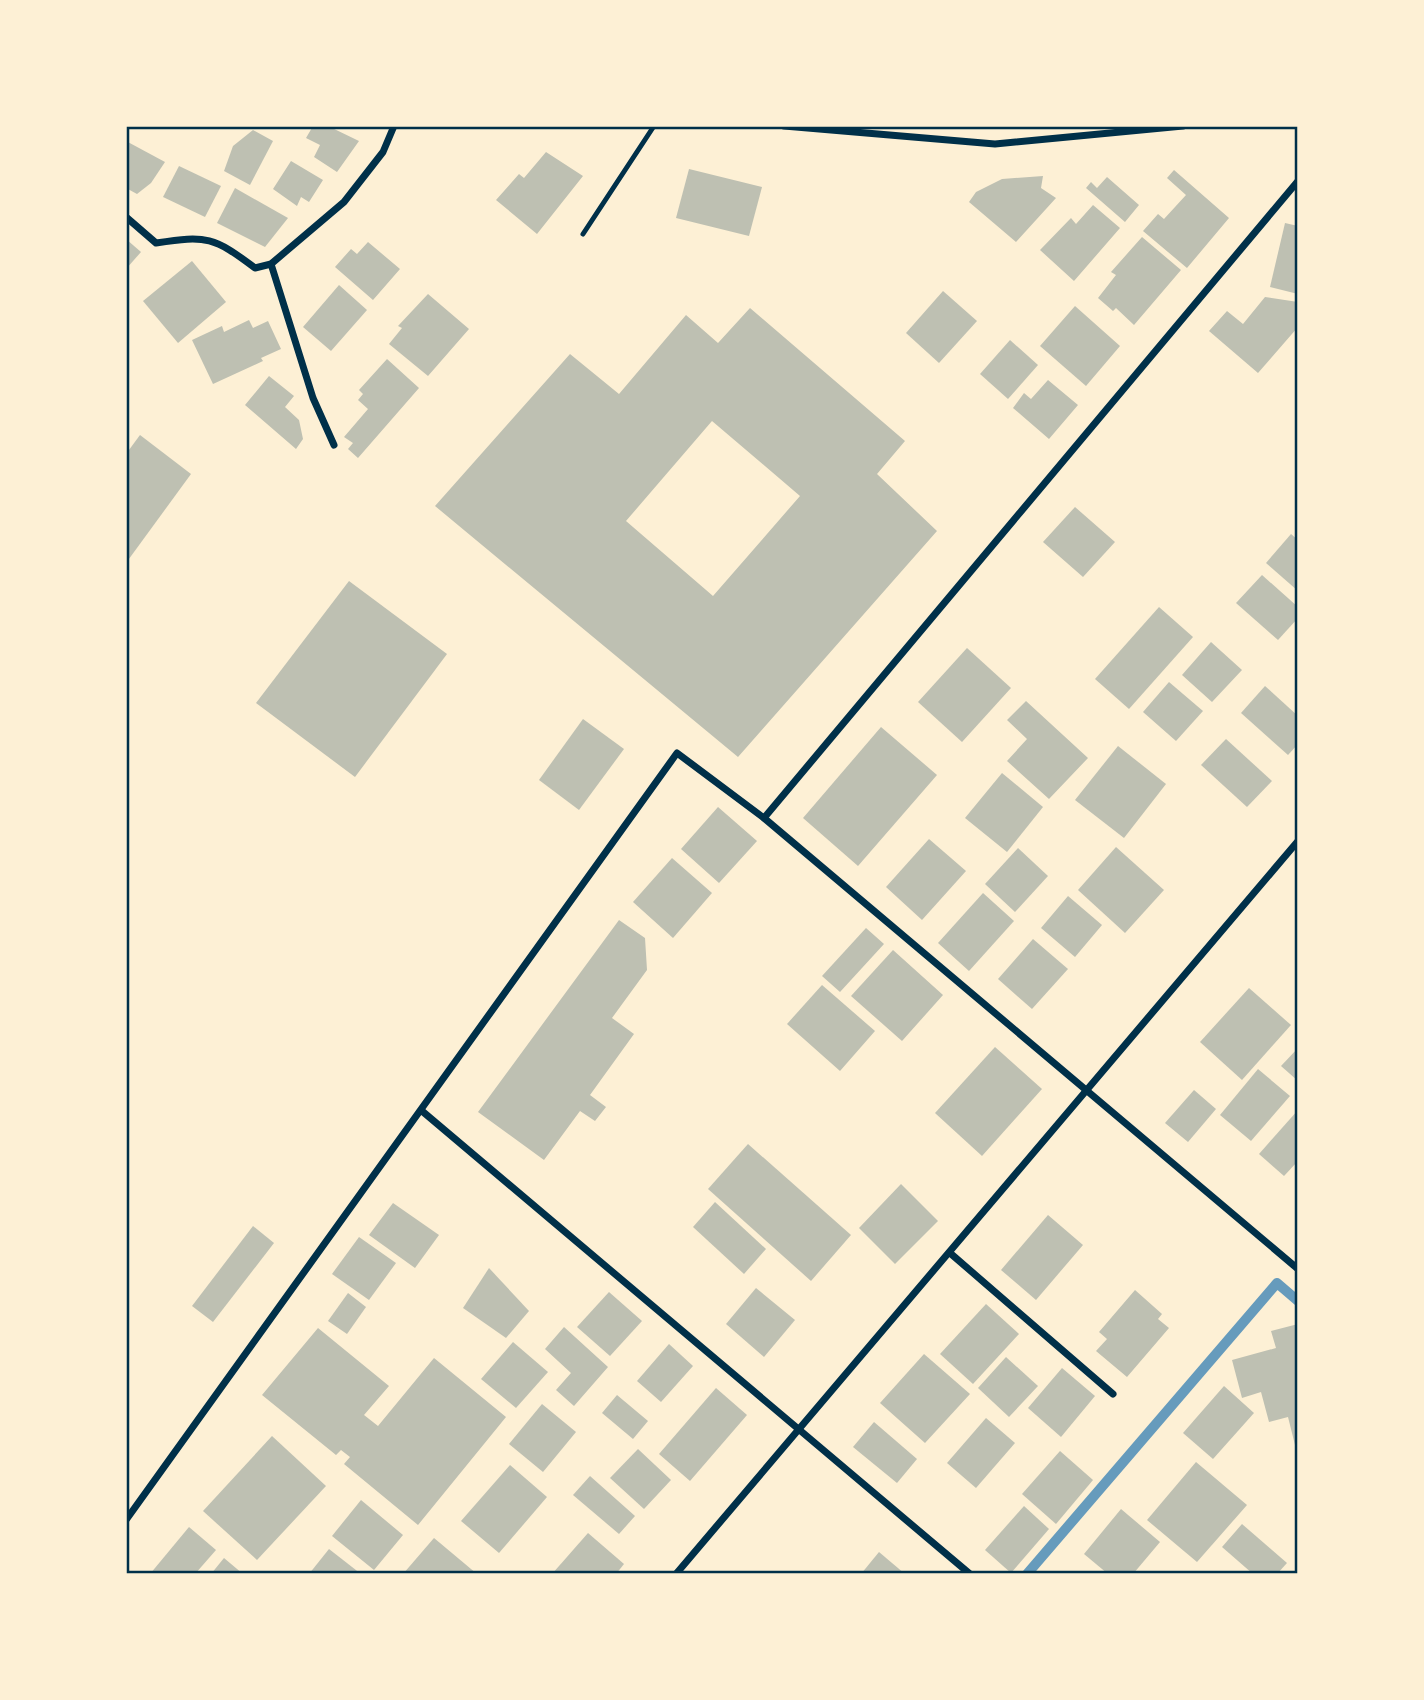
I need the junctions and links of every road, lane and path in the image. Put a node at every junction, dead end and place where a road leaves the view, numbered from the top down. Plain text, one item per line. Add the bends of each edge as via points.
1 (394, 126) edge
2 (654, 126) edge
3 (785, 126) edge
4 (873, 126) edge
5 (1183, 126) edge
6 (872, 135) junction
7 (1298, 181) edge
8 (126, 217) edge
9 (583, 234) dead end
10 (271, 264) junction
11 (334, 445) dead end
12 (764, 818) junction
13 (1298, 841) edge
14 (1087, 1091) junction
15 (422, 1111) junction
16 (950, 1253) junction
17 (1298, 1269) edge
18 (1112, 1394) dead end
19 (799, 1429) junction
20 (126, 1520) edge
21 (676, 1574) edge
22 (970, 1574) edge

1 - 10 street via 383,152 344,202
2 - 9 lane
3 - 6 street
4 - 6 street
5 - 6 street via 995,145
7 - 12 street
8 - 10 street via 156,243 191,237 223,244 255,268
10 - 11 street via 313,398
12 - 14 street
12 - 15 street via 677,753
13 - 14 street
14 - 16 street
14 - 17 street
15 - 19 street
15 - 20 street
16 - 18 street
16 - 19 street
19 - 21 street
19 - 22 street

